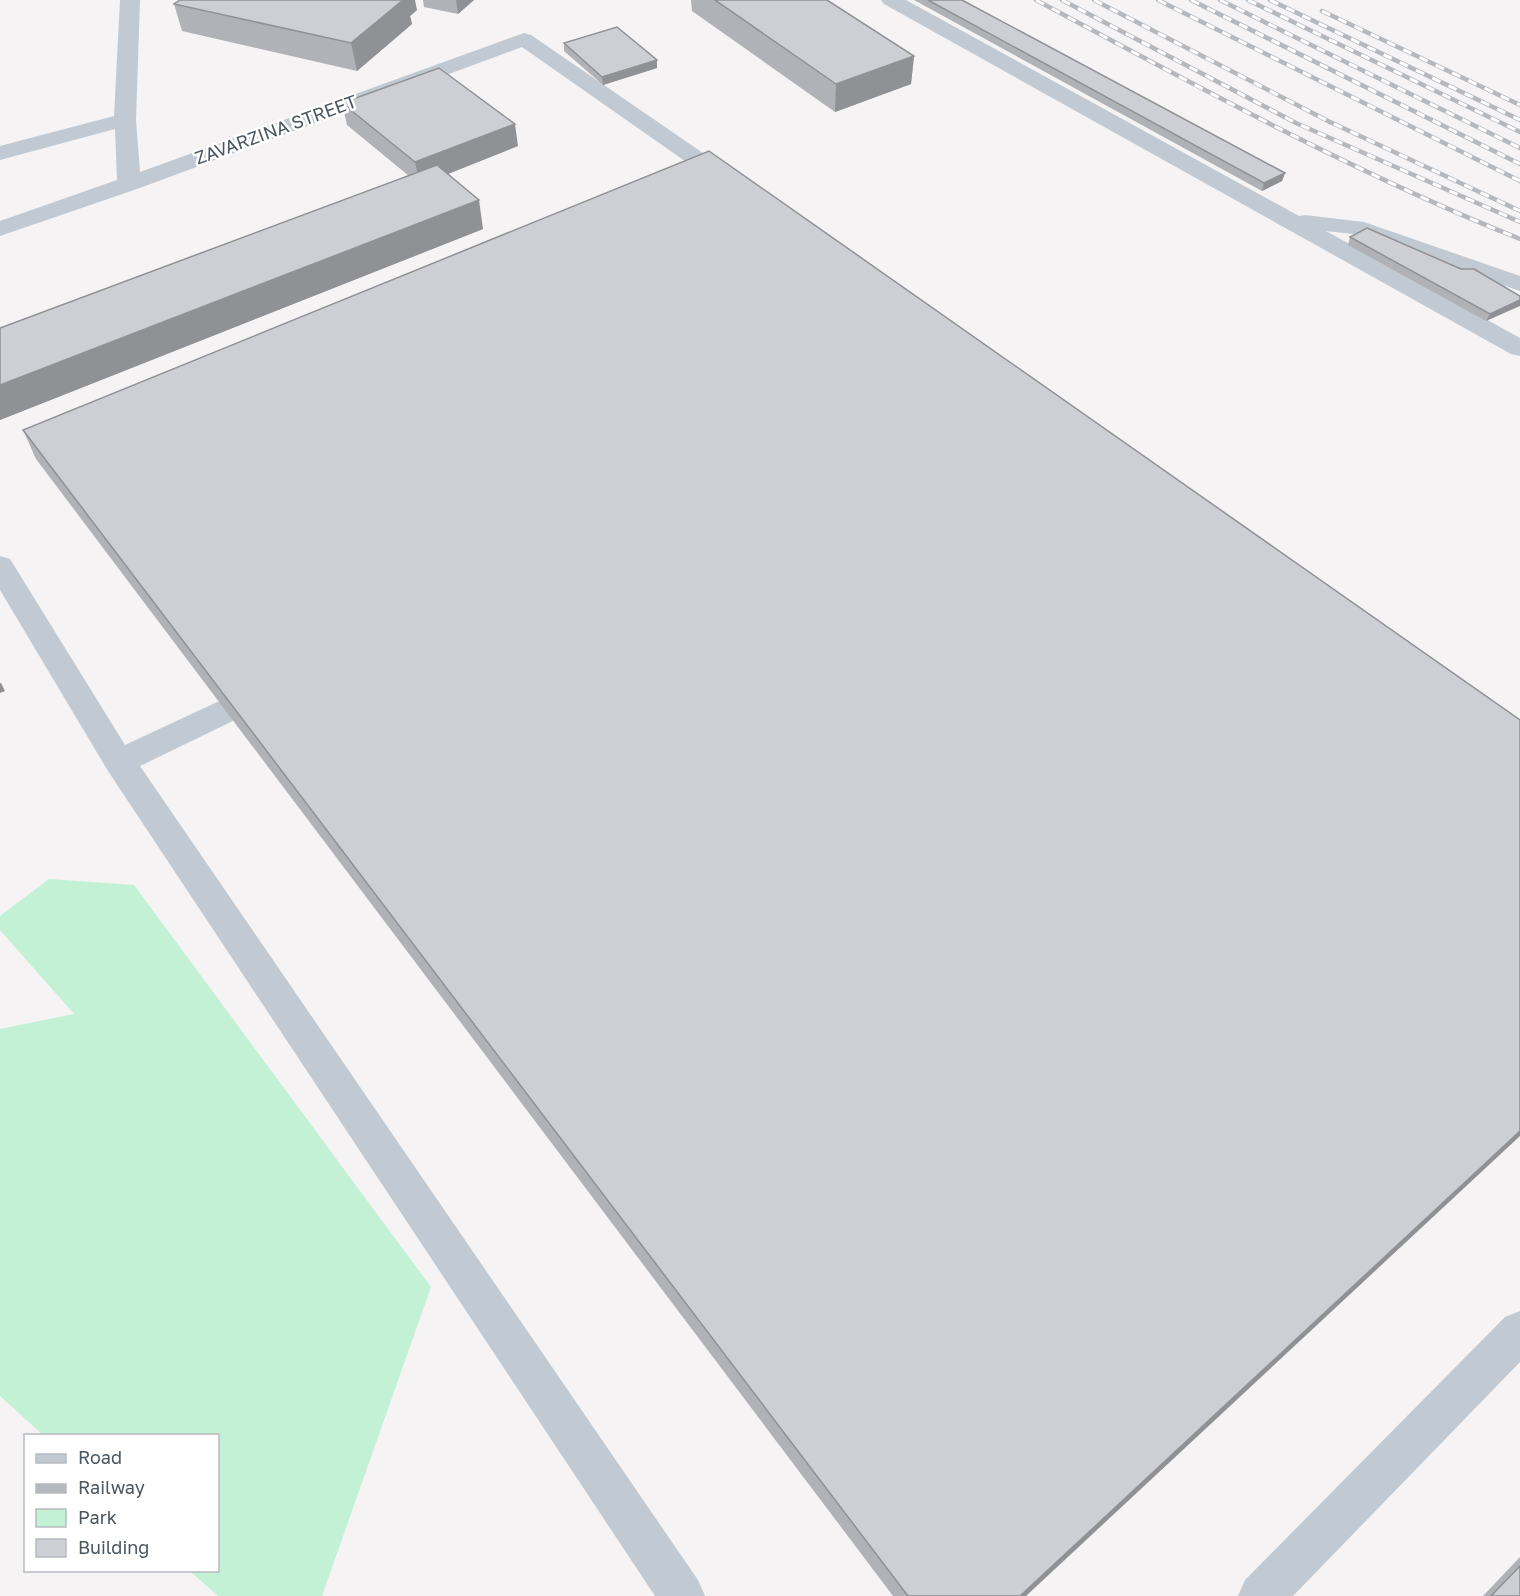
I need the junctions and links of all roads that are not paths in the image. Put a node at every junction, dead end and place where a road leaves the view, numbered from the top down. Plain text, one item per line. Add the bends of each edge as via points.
1 (130, 0) edge
2 (891, 0) edge
3 (125, 120) junction
4 (0, 153) edge
5 (129, 184) junction
6 (754, 198) edge
7 (1291, 220) junction
8 (0, 229) edge
9 (1520, 284) edge
10 (1520, 348) edge
11 (0, 566) edge
12 (226, 711) edge
13 (119, 762) junction
14 (1520, 1332) edge
15 (682, 1596) edge
16 (1261, 1596) edge

1 - 3 lane
2 - 7 lane
3 - 4 lane
3 - 5 lane
5 - 6 lane, ZAVARZINA STREET via 524,39
5 - 8 lane, ZAVARZINA STREET
7 - 9 lane via 1356,227
7 - 10 lane
11 - 13 lane
12 - 13 lane
13 - 15 lane
14 - 16 lane

